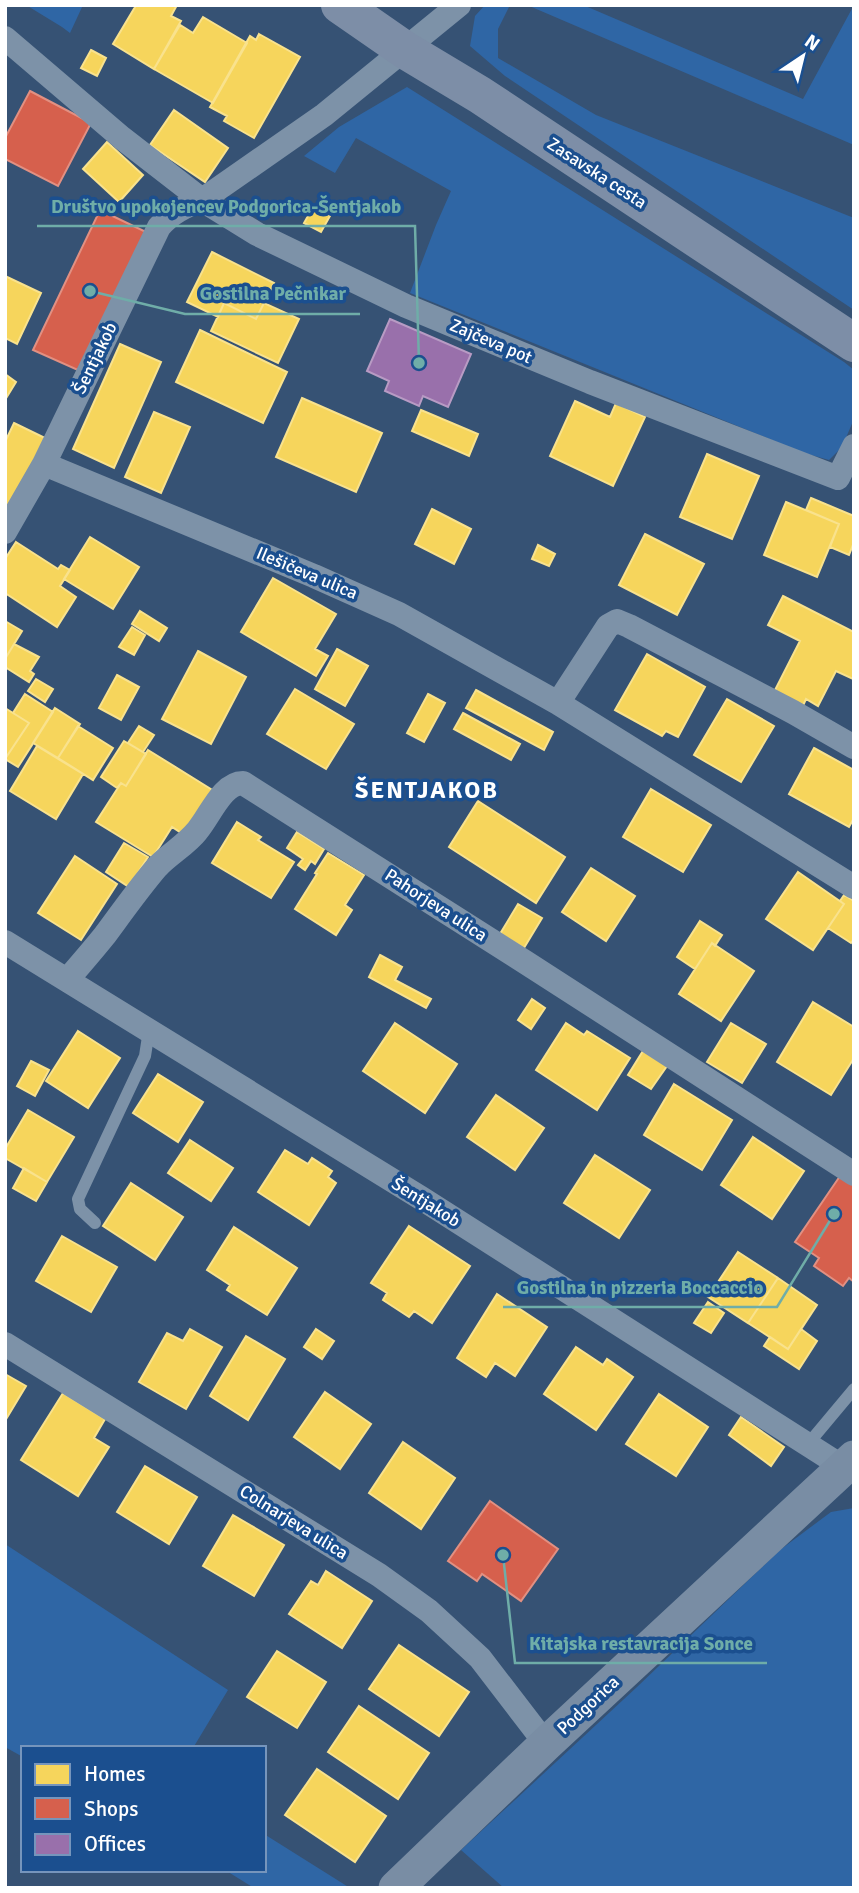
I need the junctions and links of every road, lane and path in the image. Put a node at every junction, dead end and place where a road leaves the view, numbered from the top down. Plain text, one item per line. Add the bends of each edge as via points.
1 (340, 5) edge
2 (459, 5) edge
3 (5, 38) edge
4 (405, 50) junction
5 (202, 200) junction
6 (854, 343) edge
7 (854, 446) edge
8 (44, 464) junction
9 (846, 481) edge
10 (5, 532) edge
11 (558, 704) junction
12 (854, 747) edge
13 (854, 887) edge
14 (5, 942) edge
15 (67, 980) junction
16 (149, 1030) junction
17 (854, 1174) edge
18 (95, 1223) dead end
19 (5, 1344) edge
20 (854, 1389) edge
21 (808, 1444) junction
22 (849, 1462) edge
23 (546, 1744) junction
24 (396, 1888) edge

1 - 4 main road, Zasavska cesta
2 - 4 street, Šentjakob
3 - 5 street, Zajčeva pot
4 - 5 street, Šentjakob via 324,115
4 - 6 main road, Zasavska cesta
5 - 8 street, Šentjakob via 177,211 159,227
5 - 9 street, Zajčeva pot via 257,234 406,306
7 - 9 street, Zajčeva pot
8 - 10 street, Šentjakob
8 - 11 street, Ilešičeva ulica via 370,600
11 - 12 street via 608,626 617,621
11 - 13 street, Ilešičeva ulica
14 - 15 street, Šentjakob
15 - 16 street, Šentjakob
15 - 17 street, Pahorjeva ulica via 163,860 198,831 231,785 243,783
16 - 18 lane via 145,1056 78,1199 80,1209
16 - 21 street, Šentjakob
19 - 23 street, Colnarjeva ulica via 367,1567 429,1611 481,1658
20 - 21 lane
21 - 22 street, Šentjakob
22 - 23 main road, Podgorica
23 - 24 main road, Podgorica

